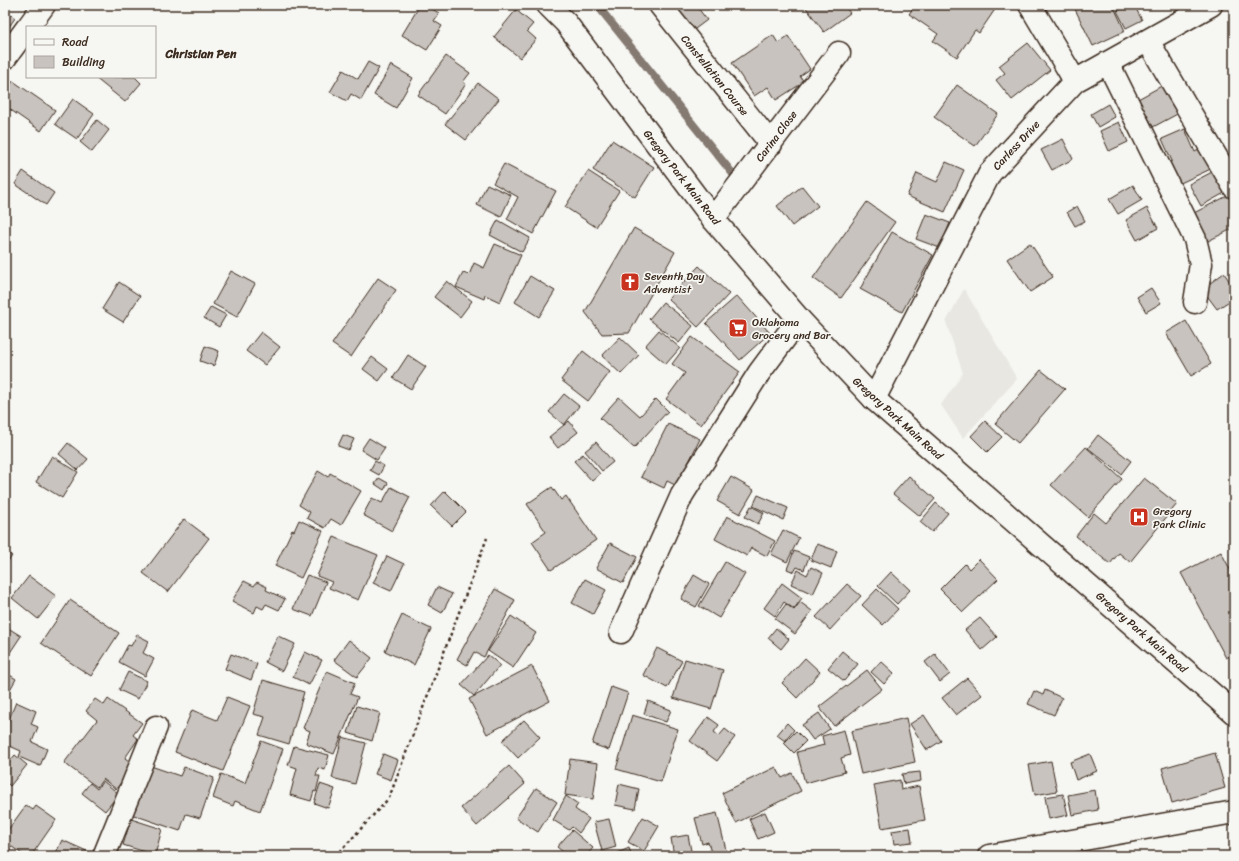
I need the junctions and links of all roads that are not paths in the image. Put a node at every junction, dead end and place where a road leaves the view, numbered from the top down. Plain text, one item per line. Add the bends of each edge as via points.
1 (44, 5) edge
2 (548, 5) edge
3 (660, 5) edge
4 (1030, 5) edge
5 (1206, 6) edge
6 (28, 26) edge
7 (26, 29) edge
8 (1148, 41) junction
9 (838, 53) dead end
10 (5, 58) edge
11 (1108, 63) junction
12 (1075, 81) junction
13 (771, 144) junction
14 (1234, 187) edge
15 (717, 214) junction
16 (1196, 302) dead end
17 (800, 319) junction
18 (874, 399) junction
19 (621, 632) dead end
20 (1234, 713) edge
21 (156, 727) dead end
22 (1234, 812) edge
23 (104, 856) edge
24 (989, 856) edge

1 - 6 street
2 - 15 street, Gregory Park Main Road via 566,23
3 - 13 street, Constellation Course
4 - 12 street
5 - 8 street, Carless Drive
7 - 10 street
8 - 11 street, Carless Drive
8 - 14 street
9 - 13 street, Carina Close
11 - 12 street, Carless Drive
11 - 16 street via 1195,239 1201,264
12 - 18 street, Carless Drive via 990,173
13 - 15 street, Carina Close
15 - 17 street, Gregory Park Main Road
17 - 18 street, Gregory Park Main Road
17 - 19 street via 759,373 682,495
18 - 20 street, Gregory Park Main Road
21 - 23 street
22 - 24 street

